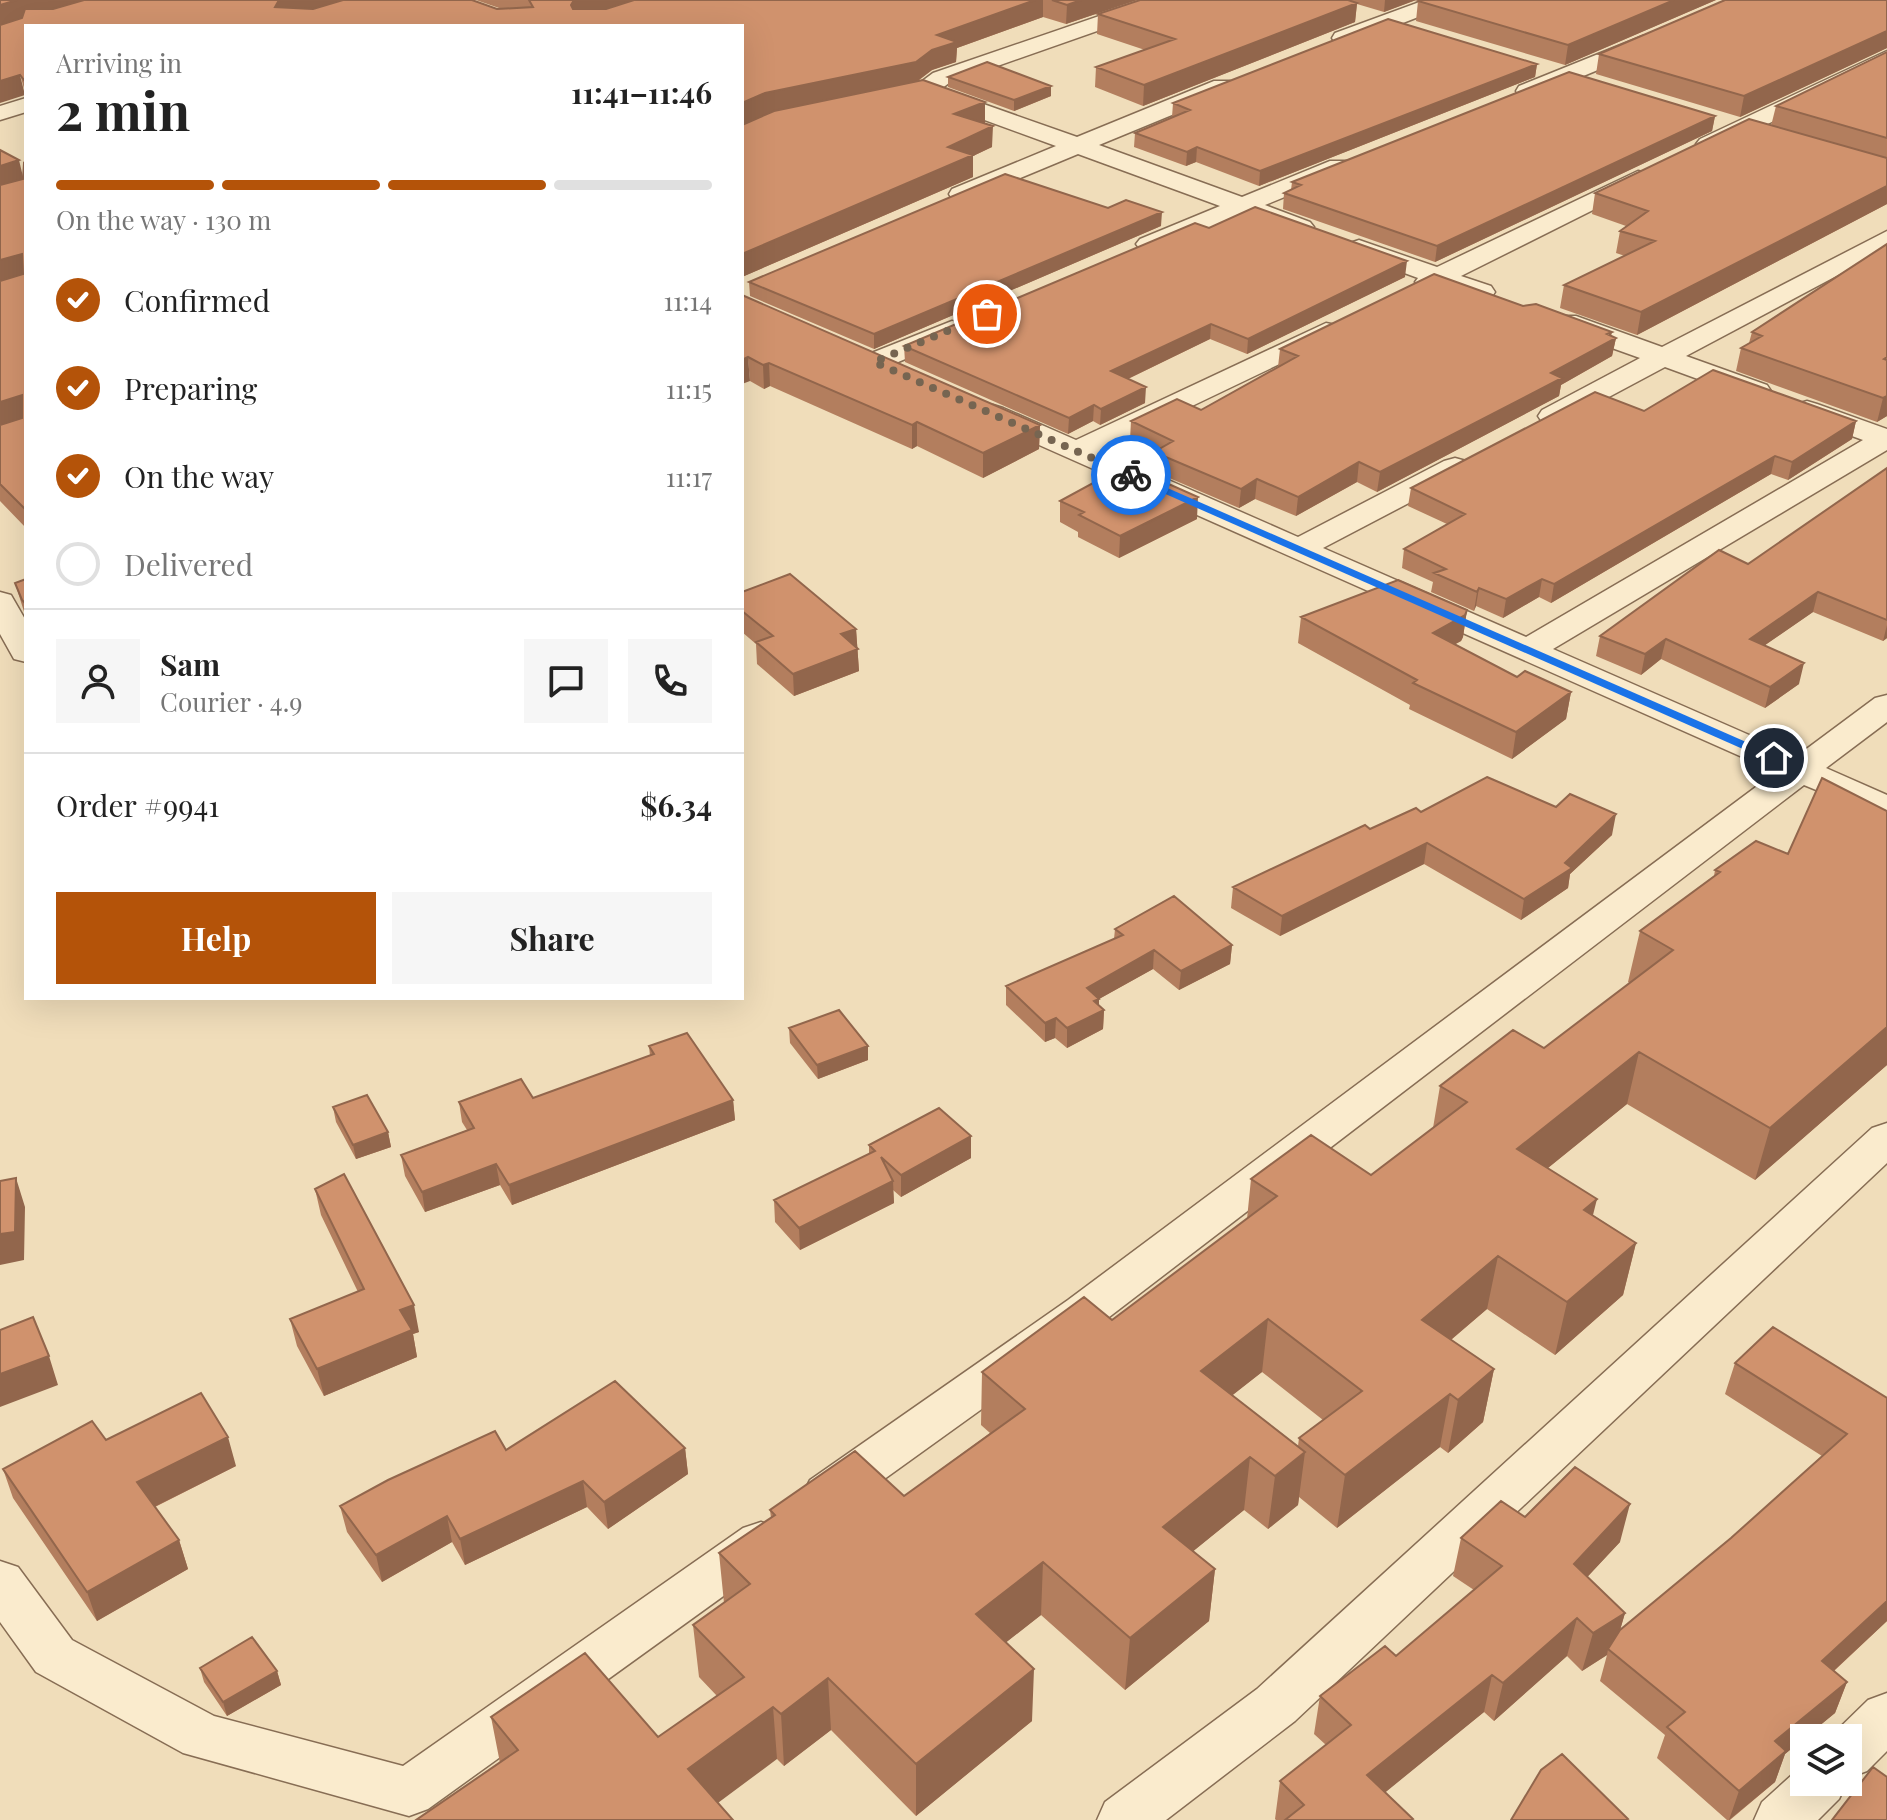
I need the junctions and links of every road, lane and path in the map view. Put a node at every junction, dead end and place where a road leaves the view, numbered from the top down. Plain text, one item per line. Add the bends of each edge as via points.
1 (1167, 0) edge
2 (1445, 0) edge
3 (1355, 13) edge
4 (1384, 21) junction
5 (1669, 32) edge
6 (1429, 35) edge
7 (1325, 45) edge
8 (1887, 58) edge
9 (1536, 67) edge
10 (1566, 76) junction
11 (1237, 80) edge
12 (1595, 85) edge
13 (925, 90) junction
14 (896, 96) edge
15 (1507, 99) edge
16 (24, 106) edge
17 (0, 113) edge
18 (1711, 119) edge
19 (1740, 128) junction
20 (1769, 137) edge
21 (1076, 145) junction
22 (1683, 156) edge
23 (1359, 158) edge
24 (1654, 170) edge
25 (945, 201) edge
26 (1241, 205) junction
27 (1887, 239) edge
28 (1124, 255) edge
29 (1440, 277) junction
30 (1412, 290) edge
31 (1499, 298) edge
32 (1544, 314) edge
33 (977, 318) edge
34 (1342, 324) edge
35 (1663, 357) junction
36 (917, 381) edge
37 (960, 400) edge
38 (1523, 431) edge
39 (1887, 439) edge
40 (1076, 451) junction
41 (1481, 453) edge
42 (1298, 549) junction
43 (0, 602) edge
44 (24, 648) edge
45 (1527, 650) junction
46 (1887, 705) edge
47 (1801, 770) junction
48 (1887, 808) edge
49 (1887, 1138) edge
50 (0, 1582) edge
51 (1887, 1716) edge
52 (1862, 1740) edge
53 (1806, 1796) edge
54 (1124, 1820) edge
55 (1781, 1820) edge

1 - 13 street via 941,78
2 - 4 street
3 - 4 street
4 - 6 street
4 - 7 street
5 - 10 street
8 - 19 street
9 - 10 street
10 - 12 street
10 - 15 street
11 - 21 street
13 - 14 street
13 - 21 street
16 - 17 street
18 - 19 street
19 - 20 street
19 - 22 street
21 - 25 street
21 - 26 street
23 - 26 street
24 - 29 street
26 - 28 street
26 - 29 street
27 - 35 street
29 - 30 street
29 - 31 street
32 - 35 street
33 - 36 street via 861,356
34 - 40 street
35 - 38 street
35 - 39 street
37 - 40 street
39 - 45 street
40 - 42 street
41 - 42 street
42 - 45 street
43 - 44 street
45 - 47 street
46 - 47 street
47 - 48 street
47 - 50 street via 1084,1312 409,1792 202,1736 54,1656
49 - 54 street via 1276,1705
51 - 52 street
53 - 55 street

